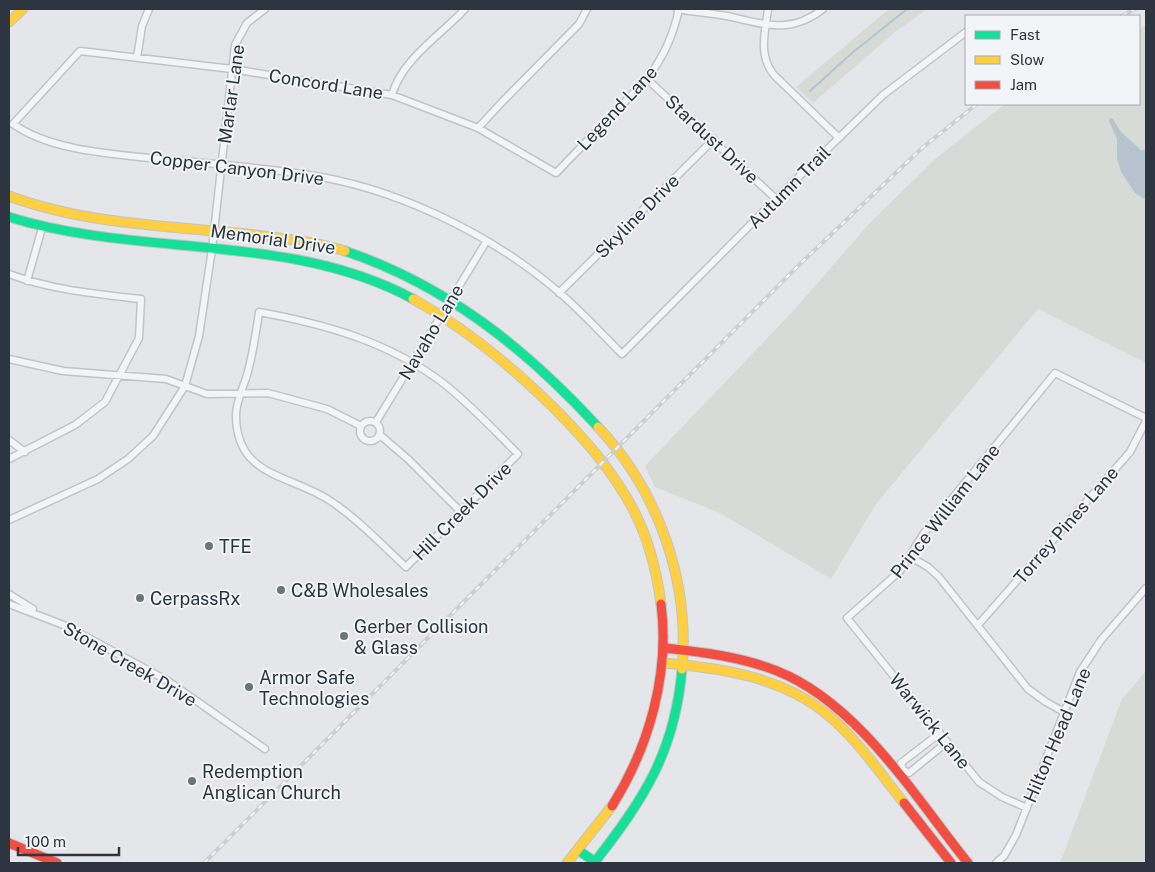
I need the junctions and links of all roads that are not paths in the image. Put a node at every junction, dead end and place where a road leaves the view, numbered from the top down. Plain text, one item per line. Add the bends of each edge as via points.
1 (23, 9) edge
2 (148, 9) edge
3 (265, 9) edge
4 (465, 9) edge
5 (587, 9) edge
6 (678, 9) edge
7 (768, 9) edge
8 (822, 9) edge
9 (9, 22) edge
10 (766, 25) junction
11 (965, 33) edge
12 (137, 58) junction
13 (232, 69) junction
14 (647, 79) junction
15 (392, 95) junction
16 (13, 124) joint
17 (478, 128) junction
18 (839, 138) junction
19 (714, 139) junction
20 (222, 165) junction
21 (556, 173) joint
22 (9, 196) edge
23 (776, 199) junction
24 (9, 217) edge
25 (42, 228) junction
26 (214, 230) junction
27 (486, 242) junction
28 (212, 249) junction
29 (9, 274) edge
30 (27, 281) junction
31 (559, 293) junction
32 (450, 298) junction
33 (441, 314) junction
34 (622, 354) joint
35 (9, 359) edge
36 (412, 362) junction
37 (118, 376) junction
38 (185, 386) junction
39 (241, 392) junction
40 (1146, 419) edge
41 (376, 422) junction
42 (361, 426) junction
43 (380, 435) junction
44 (9, 440) edge
45 (25, 452) junction
46 (9, 459) edge
47 (461, 512) junction
48 (20, 514) junction
49 (9, 520) edge
50 (9, 526) edge
51 (910, 556) junction
52 (1146, 588) edge
53 (9, 594) edge
54 (9, 604) edge
55 (43, 615) junction
56 (847, 618) joint
57 (978, 625) junction
58 (665, 648) junction
59 (683, 650) junction
60 (664, 663) junction
61 (683, 665) junction
62 (811, 689) junction
63 (806, 699) junction
64 (1064, 712) junction
65 (940, 733) junction
66 (947, 742) junction
67 (265, 749) dead end
68 (888, 761) junction
69 (877, 770) junction
70 (900, 772) junction
71 (1027, 808) junction
72 (9, 843) edge
73 (578, 850) junction
74 (57, 863) edge
75 (567, 863) edge
76 (595, 863) edge
77 (951, 863) edge
78 (968, 863) edge
79 (996, 863) edge

1 - 9 main road
2 - 12 street
3 - 13 street, Marlar Lane via 247,23 238,38
4 - 15 street via 412,62 396,83
5 - 17 street via 579,24
6 - 10 street
6 - 14 street, Legend Lane via 672,39 660,63
7 - 10 street
8 - 10 street via 800,23
10 - 18 street via 765,64
11 - 18 street, Autumn Trail via 883,95
12 - 13 street, Concord Lane
12 - 16 street, Concord Lane via 80,51
13 - 15 street, Concord Lane
13 - 20 street, Marlar Lane
14 - 19 street, Stardust Drive
14 - 21 street, Legend Lane
15 - 17 street, Concord Lane
16 - 20 street, Copper Canyon Drive via 36,137 66,145
17 - 21 street, Concord Lane
18 - 23 street, Autumn Trail
19 - 23 street, Stardust Drive
19 - 31 street, Skyline Drive
20 - 26 street, Marlar Lane
20 - 27 street, Copper Canyon Drive via 304,174 364,188 438,215
22 - 26 main road, Memorial Drive via 28,204 91,217
23 - 34 street, Autumn Trail
24 - 25 main road, Memorial Drive
25 - 28 main road, Memorial Drive via 132,243
25 - 30 street
26 - 28 street, Marlar Lane
26 - 32 main road, Memorial Drive via 278,236 336,247 403,271
27 - 31 street, Copper Canyon Drive
27 - 32 street, Navaho Lane
28 - 33 main road, Memorial Drive via 301,260 330,268 399,291
28 - 38 street, Marlar Lane via 199,336
29 - 30 street
30 - 37 street via 141,299 139,338
31 - 34 street, Copper Canyon Drive
32 - 33 street, Navaho Lane
32 - 59 main road, Memorial Drive via 521,350 620,452 654,508 666,539 677,581
33 - 36 street, Navaho Lane
33 - 58 main road, Memorial Drive via 508,365 564,420 605,466 630,503 660,583
35 - 37 street via 63,371
36 - 39 street via 367,340 311,321 259,312 255,342
36 - 41 street, Navaho Lane
36 - 47 street, Hill Creek Drive via 470,406 518,454
37 - 38 street via 166,379
37 - 45 street via 105,402 75,425
38 - 39 street via 206,394
38 - 48 street, Marlar Lane via 153,436 128,459 98,479
39 - 42 street via 268,393 327,409
39 - 47 street, Hill Creek Drive via 236,431 242,449 257,465 328,500 406,567
40 - 51 street, Prince William Lane via 1055,373 924,533
40 - 57 street, Torrey Pines Lane via 1130,452
41 - 42 street via 370,420
41 - 43 street
42 - 43 street via 360,434 364,440 375,441
43 - 47 street
44 - 45 street
45 - 46 street
48 - 49 street, Marlar Lane
48 - 50 street
51 - 56 street, Prince William Lane via 890,582
51 - 57 street via 939,577
52 - 64 street, Hilton Head Lane via 1101,640 1080,672
53 - 55 street, Stone Creek Drive
54 - 55 street, Stone Creek Drive
55 - 67 street, Stone Creek Drive via 168,681
56 - 65 street, Warwick Lane
57 - 64 street via 1028,689
58 - 59 main road
58 - 60 main road, Memorial Drive
59 - 61 main road, Memorial Drive
59 - 62 main road via 777,671
60 - 61 main road
60 - 73 main road, Memorial Drive via 652,721 638,758 616,800
61 - 63 main road via 735,672 767,681
61 - 76 main road, Memorial Drive via 678,706 653,778
62 - 63 main road
62 - 68 main road via 868,735
63 - 69 main road via 834,721
64 - 71 street, Hilton Head Lane
65 - 66 street, Warwick Lane
65 - 70 street via 901,763
66 - 70 street via 909,773
66 - 71 street, Warwick Lane via 979,782
68 - 69 main road
68 - 70 main road
69 - 77 main road
70 - 78 main road
71 - 79 street, Hilton Head Lane via 1016,836
72 - 74 main road
73 - 75 main road, Memorial Drive
73 - 76 main road

